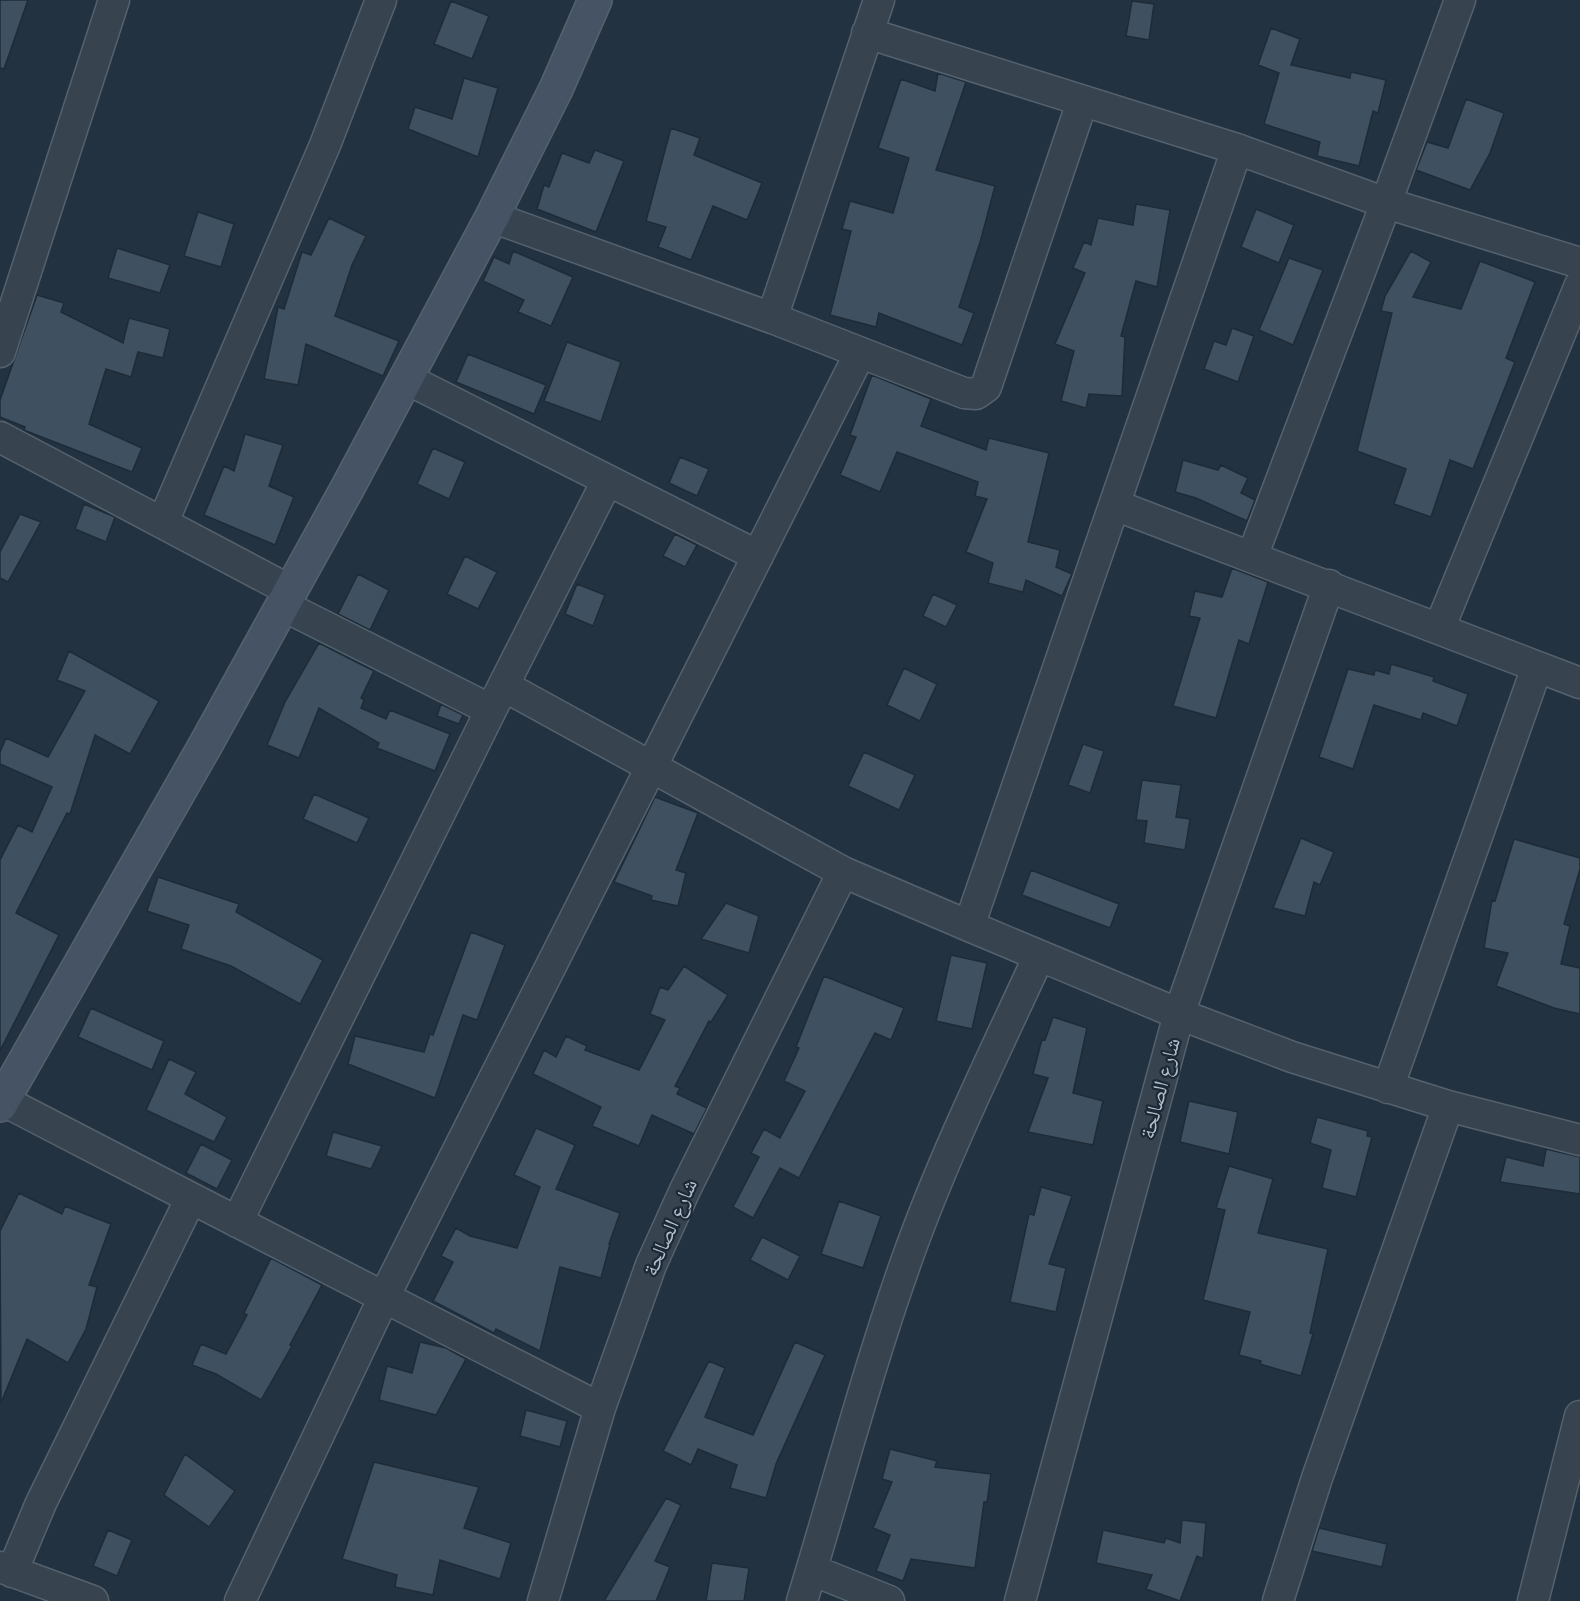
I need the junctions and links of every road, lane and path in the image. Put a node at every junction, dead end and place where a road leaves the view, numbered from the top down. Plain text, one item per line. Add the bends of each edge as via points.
1 (114, 0) edge
2 (381, 0) edge
3 (595, 0) edge
4 (879, 0) edge
5 (1460, 0) edge
6 (867, 33) junction
7 (1082, 102) junction
8 (1237, 149) junction
9 (1386, 203) junction
10 (492, 217) junction
11 (1580, 263) edge
12 (1580, 285) edge
13 (772, 318) junction
14 (0, 352) edge
15 (860, 353) junction
16 (405, 378) junction
17 (0, 437) edge
18 (608, 481) junction
19 (1115, 505) junction
20 (163, 522) junction
21 (758, 556) junction
22 (1252, 557) junction
23 (1329, 585) junction
24 (286, 598) junction
25 (1439, 629) junction
26 (1537, 667) junction
27 (1580, 682) edge
28 (497, 698) junction
29 (652, 769) junction
30 (843, 872) junction
31 (969, 927) junction
32 (1040, 956) junction
33 (1179, 1014) junction
34 (1388, 1088) junction
35 (1, 1101) edge
36 (1448, 1106) junction
37 (1580, 1140) edge
38 (191, 1198) junction
39 (237, 1222) junction
40 (384, 1297) junction
41 (600, 1408) junction
42 (1580, 1416) edge
43 (6, 1569) edge
44 (812, 1570) junction
45 (93, 1601) edge
46 (240, 1601) edge
47 (543, 1601) edge
48 (802, 1601) edge
49 (889, 1601) edge
50 (1020, 1601) edge
51 (1278, 1601) edge
52 (1533, 1601) edge

1 - 14 street
2 - 20 street via 325,145
3 - 10 street
4 - 6 street
5 - 9 street
6 - 7 street
6 - 13 street
7 - 8 street
7 - 15 street via 986,387 976,394 964,393
8 - 9 street
8 - 19 street
9 - 11 street
9 - 22 street
10 - 13 street
10 - 16 street
12 - 25 street
13 - 15 street
15 - 21 street
16 - 18 street
16 - 24 street
17 - 20 street
18 - 21 street
18 - 28 street
19 - 22 street
19 - 31 street
20 - 24 street
21 - 29 street
22 - 23 street
23 - 25 street
23 - 33 street, شارع الصالحة
24 - 28 street
24 - 35 street
25 - 26 street
26 - 27 street
26 - 34 street
28 - 29 street
28 - 39 street
29 - 30 street
29 - 40 street
30 - 31 street
30 - 41 street, شارع الصالحة via 685,1190 651,1265
31 - 32 street
32 - 33 street
32 - 44 street via 950,1150 908,1257 862,1396
33 - 34 street
33 - 50 street, شارع الصالحة
34 - 36 street
35 - 38 street
36 - 37 street
36 - 51 street via 1317,1478
38 - 39 street
38 - 43 street
39 - 40 street
40 - 41 street
40 - 46 street
41 - 47 street, شارع الصالحة
42 - 52 street
43 - 45 street
44 - 48 street
44 - 49 street

